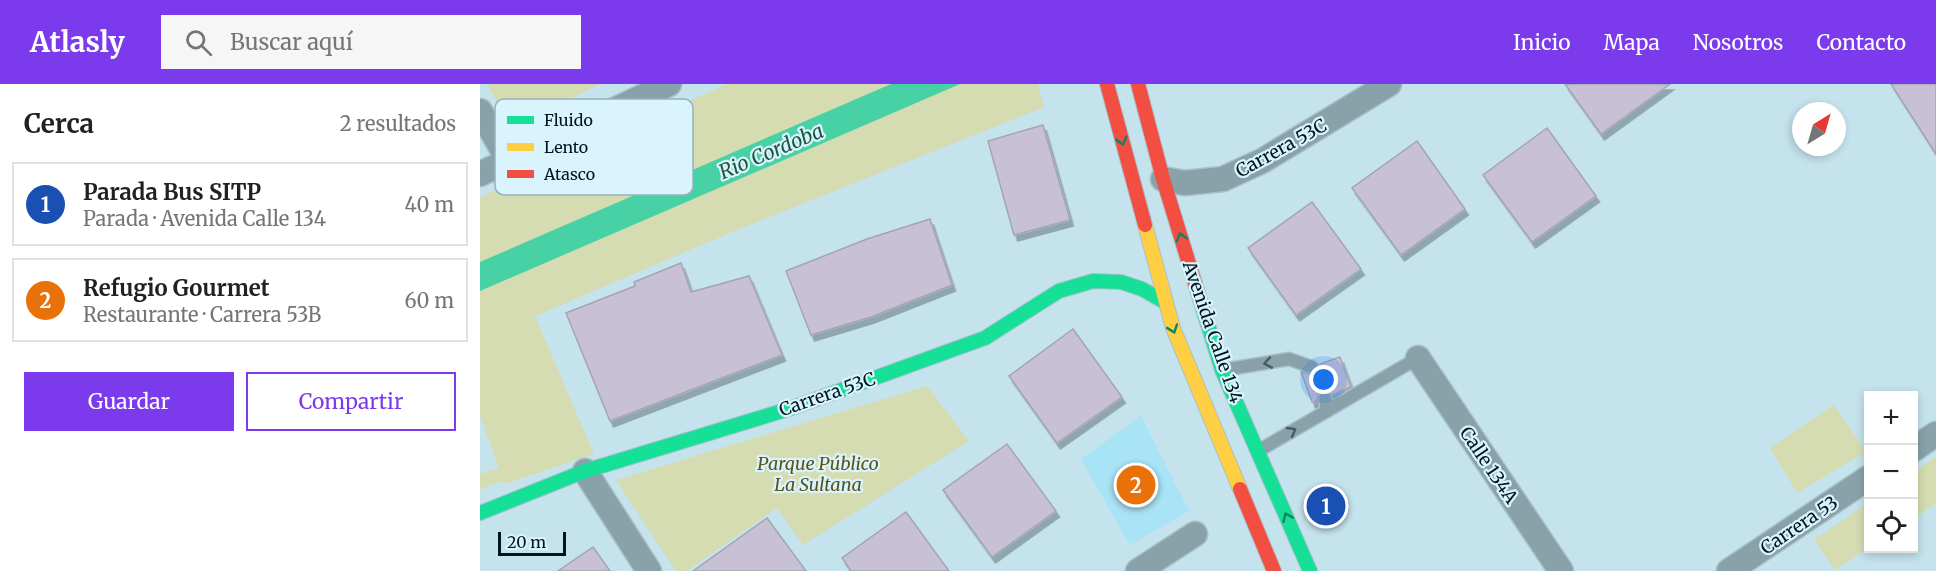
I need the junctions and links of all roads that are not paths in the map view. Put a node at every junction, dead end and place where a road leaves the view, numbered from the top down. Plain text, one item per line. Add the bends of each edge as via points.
1 (669, 84) edge
2 (1107, 84) edge
3 (1138, 84) edge
4 (1389, 84) edge
5 (638, 99) edge
6 (480, 111) edge
7 (495, 137) edge
8 (495, 167) edge
9 (480, 174) edge
10 (1163, 179) junction
11 (1165, 302) junction
12 (1418, 358) joint
13 (1312, 367) dead end
14 (1222, 370) junction
15 (1325, 398) dead end
16 (1327, 411) junction
17 (1936, 434) edge
18 (1918, 446) edge
19 (1258, 451) junction
20 (585, 471) junction
21 (1864, 481) edge
22 (480, 513) edge
23 (1195, 534) dead end
24 (650, 571) edge
25 (1138, 571) edge
26 (1274, 571) edge
27 (1310, 571) edge
28 (1561, 571) edge
29 (1729, 571) edge

1 - 5 street
2 -> 11 main road, Avenida Calle 134
3 - 10 main road, Avenida Calle 134
4 - 10 street, Carrera 53C via 1262,161 1223,179 1185,183
6 - 7 street
8 - 9 street
14 -> 10 main road, Avenida Calle 134
11 - 20 main road, Carrera 53C via 1121,282 1093,281 1067,288 985,338 789,409
11 -> 26 main road, Avenida Calle 134 via 1182,354
12 - 16 lane
12 - 28 street, Calle 134A
13 -> 14 lane via 1289,359
14 - 19 main road, Avenida Calle 134
15 - 16 lane
19 -> 16 lane
17 - 18 street
27 -> 19 main road, Avenida Calle 134
20 - 22 main road, Carrera 53C
20 - 24 street
21 - 29 street, Carrera 53
23 - 25 street

